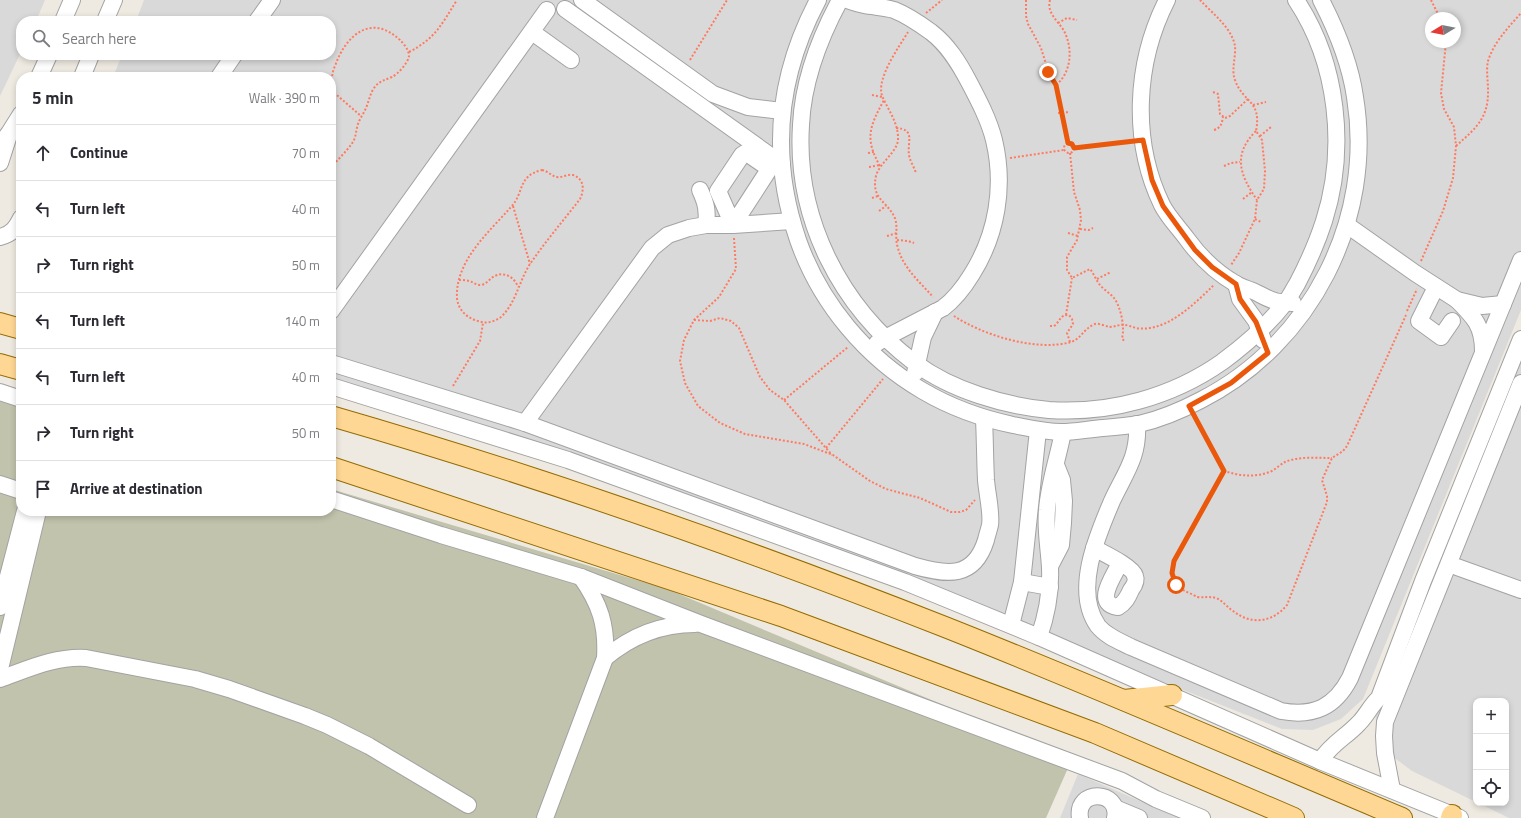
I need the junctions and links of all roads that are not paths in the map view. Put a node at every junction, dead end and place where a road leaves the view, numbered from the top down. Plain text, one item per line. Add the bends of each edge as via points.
1 (72, 0) edge
2 (114, 0) edge
3 (272, 0) edge
4 (582, 0) edge
5 (818, 0) edge
6 (840, 0) edge
7 (847, 0) edge
8 (1168, 0) edge
9 (1296, 0) edge
10 (1322, 0) edge
11 (569, 4) edge
12 (542, 5) edge
13 (892, 5) edge
14 (65, 16) edge
15 (107, 16) edge
16 (261, 16) edge
17 (532, 32) junction
18 (47, 60) edge
19 (89, 60) edge
20 (231, 60) edge
21 (571, 60) dead end
22 (41, 72) edge
23 (84, 72) edge
24 (222, 72) edge
25 (782, 111) junction
26 (16, 122) edge
27 (5, 139) edge
28 (0, 163) edge
29 (782, 164) junction
30 (700, 190) dead end
31 (792, 221) junction
32 (1347, 224) junction
33 (706, 225) junction
34 (16, 229) edge
35 (0, 237) edge
36 (1521, 260) edge
37 (1230, 280) junction
38 (1436, 287) junction
39 (1457, 300) junction
40 (1286, 302) junction
41 (336, 304) edge
42 (1503, 304) junction
43 (1306, 309) junction
44 (935, 312) junction
45 (1452, 321) dead end
46 (0, 323) edge
47 (16, 328) edge
48 (1260, 331) junction
49 (885, 338) junction
50 (1521, 340) edge
51 (863, 344) junction
52 (1483, 352) junction
53 (1268, 353) junction
54 (0, 364) edge
55 (917, 364) junction
56 (336, 365) edge
57 (16, 369) edge
58 (1521, 383) edge
59 (912, 385) junction
60 (336, 388) edge
61 (0, 392) edge
62 (16, 397) edge
63 (1521, 412) edge
64 (336, 417) edge
65 (984, 419) junction
66 (525, 423) junction
67 (1137, 424) junction
68 (1038, 430) junction
69 (1063, 432) junction
70 (336, 469) edge
71 (0, 484) edge
72 (16, 490) edge
73 (336, 501) edge
74 (24, 516) edge
75 (37, 516) edge
76 (1094, 548) junction
77 (1120, 563) dead end
78 (1457, 567) junction
79 (581, 577) junction
80 (1022, 582) junction
81 (1050, 587) junction
82 (1521, 590) edge
83 (0, 607) edge
84 (701, 624) junction
85 (1011, 625) junction
86 (1039, 636) junction
87 (606, 658) junction
88 (0, 669) edge
89 (0, 679) edge
90 (1172, 695) junction
91 (1122, 700) junction
92 (1320, 761) junction
93 (1392, 790) junction
94 (1410, 797) junction
95 (468, 805) dead end
96 (1115, 813) edge
97 (1079, 816) edge
98 (1454, 817) edge
99 (545, 818) edge
100 (1139, 818) edge
101 (1202, 818) edge
102 (1294, 818) edge
103 (1402, 818) edge

1 - 14 street
2 - 15 street
3 - 16 street
4 - 25 street via 714,94 748,107
5 - 25 street via 796,49
6 - 49 street via 813,59 805,91 801,158 805,191 813,224 841,284 861,312
7 - 13 street via 862,5
8 - 37 street via 1150,41 1144,68 1141,96 1143,140 1152,180 1163,206 1195,250
9 - 40 street via 1316,38 1327,71 1334,104 1337,139 1329,207 1304,271
10 - 32 street via 1348,63 1359,133 1358,169
11 - 12 street via 555,12
11 - 29 street
12 - 17 street
13 - 44 street via 931,32 946,46 960,66 986,116 998,159 999,190 996,215 989,239 966,284 950,303
17 - 21 street
17 - 41 street
18 - 22 street
19 - 23 street
20 - 24 street
25 - 29 street
26 - 27 street
27 - 28 street
29 - 31 street via 785,193
30 - 33 street via 706,202
31 - 33 street
31 - 51 street via 803,253 818,284 836,312
32 - 38 street
32 - 43 street via 1333,263
33 - 66 street via 668,235 652,248
34 - 35 street
36 - 42 street
37 - 40 street via 1275,301
37 - 48 street
38 - 39 street
38 - 45 street via 1419,321 1441,337
39 - 42 street via 1482,306
39 - 52 street via 1480,328
40 - 43 street
40 - 48 street
42 - 52 street
43 - 53 street
44 - 49 street
44 - 55 street via 923,337
46 - 47 main road
48 - 53 street
48 - 55 street via 1211,370 1184,385 1126,405 1095,410 1064,411 1003,402 974,393
49 - 51 street
49 - 55 street
50 - 92 street via 1423,581 1379,698 1359,723 1333,744
51 - 59 street
52 - 76 street via 1350,678 1344,690 1322,708 1309,712 1281,711 1108,636 1098,626 1088,607 1087,576
53 - 67 street via 1231,383 1189,406 1155,420
54 - 57 main road
55 - 59 street
56 - 66 street
58 - 93 street via 1385,722 1385,748
59 - 65 street via 935,399
60 - 85 street via 568,460 905,582
61 - 62 street
63 - 78 street
64 - 91 main road via 428,444 572,491 770,560 941,625
65 - 66 street via 990,525 982,551 976,560 966,569 950,572 936,572 907,564
65 - 68 street
67 - 69 street
67 - 76 street via 1138,439 1134,454
68 - 69 street
68 - 80 street
69 - 81 street via 1056,464 1062,480 1063,523 1061,546 1050,566
70 - 102 main road via 781,616 1095,733
71 - 72 street
73 - 79 street
74 - 83 street
75 - 88 street
76 - 77 street
78 - 82 street
78 - 94 street via 1392,725 1393,759
79 - 84 street
79 - 87 street via 591,591 604,623
80 - 81 street
80 - 85 street
81 - 86 street
84 - 87 street via 655,629 628,641
84 - 101 street via 1122,781 1156,799
85 - 86 street
86 - 90 street
87 - 99 street
89 - 95 street via 43,664 76,657 202,681 305,716 348,735
90 - 91 main road
90 - 92 street
91 - 103 main road
92 - 93 street
93 - 94 street
94 - 98 street
96 - 97 street via 1110,801 1105,797 1094,796 1084,802
96 - 100 street

